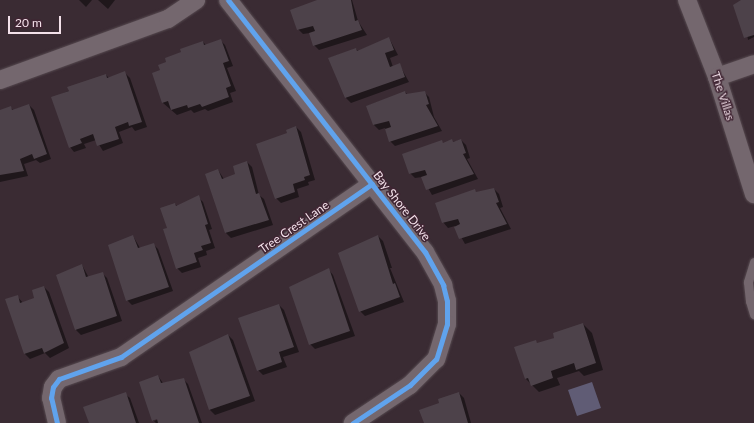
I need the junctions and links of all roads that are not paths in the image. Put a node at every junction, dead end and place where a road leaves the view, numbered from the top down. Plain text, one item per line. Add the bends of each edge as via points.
1 (196, 0) edge
2 (228, 0) edge
3 (687, 0) edge
4 (754, 64) edge
5 (717, 77) junction
6 (0, 80) edge
7 (372, 184) junction
8 (754, 194) edge
9 (754, 262) edge
10 (754, 314) edge
11 (57, 423) edge
12 (353, 423) edge

1 - 6 street via 168,19
2 - 7 street, Bay Shore Drive
3 - 5 street, The Villas
4 - 5 street
5 - 8 street, The Villas
7 - 11 street, Tree Crest Lane via 121,357 60,378 53,387 51,398
7 - 12 street, Bay Shore Drive via 436,270 447,301 447,324 436,359 423,373
9 - 10 lane via 748,282

